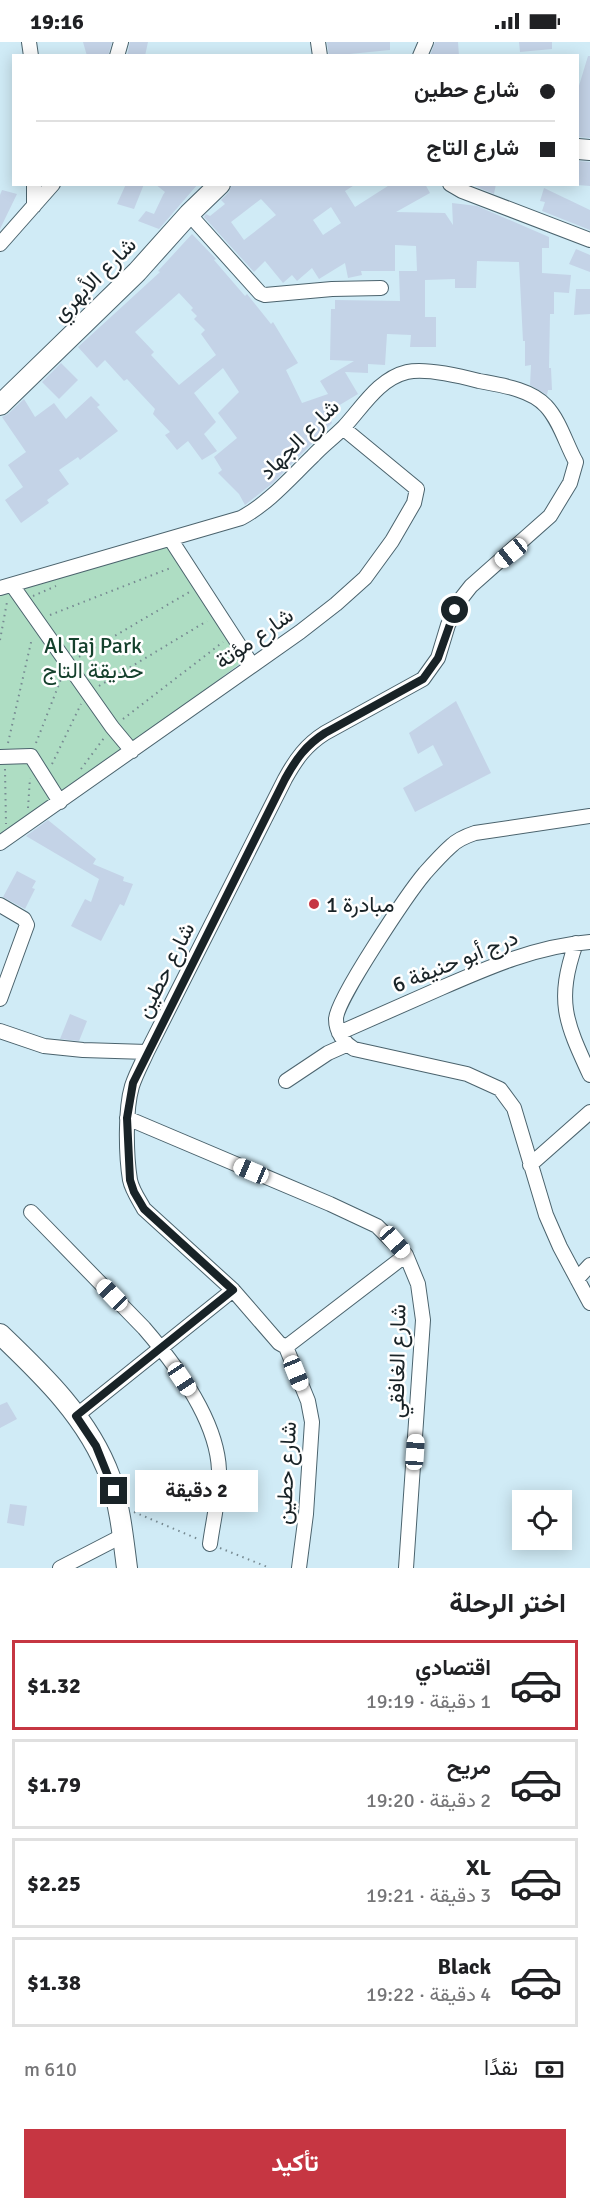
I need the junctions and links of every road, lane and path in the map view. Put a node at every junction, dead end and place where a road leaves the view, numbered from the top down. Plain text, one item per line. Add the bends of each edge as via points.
1 (34, 186) edge
2 (51, 186) edge
3 (218, 186) edge
4 (453, 186) edge
5 (34, 206) junction
6 (189, 214) junction
7 (590, 240) edge
8 (0, 244) edge
9 (381, 288) dead end
10 (0, 405) edge
11 (343, 428) junction
12 (583, 463) edge
13 (171, 540) junction
14 (186, 562) junction
15 (201, 585) junction
16 (7, 586) edge
17 (219, 614) junction
18 (36, 620) junction
19 (233, 635) junction
20 (0, 640) edge
21 (67, 664) junction
22 (252, 665) junction
23 (87, 692) junction
24 (112, 727) junction
25 (132, 751) junction
26 (31, 756) junction
27 (2, 757) edge
28 (78, 772) dead end
29 (45, 778) junction
30 (60, 802) junction
31 (590, 816) edge
32 (28, 824) junction
33 (3, 841) edge
34 (0, 905) edge
35 (583, 942) edge
36 (0, 999) edge
37 (0, 1031) edge
38 (343, 1039) junction
39 (147, 1052) junction
40 (590, 1075) edge
41 (286, 1081) dead end
42 (590, 1112) edge
43 (127, 1118) junction
44 (530, 1165) junction
45 (31, 1212) dead end
46 (406, 1255) junction
47 (590, 1265) edge
48 (577, 1279) junction
49 (233, 1290) junction
50 (590, 1303) edge
51 (0, 1334) edge
52 (286, 1347) junction
53 (161, 1348) junction
54 (76, 1416) junction
55 (118, 1505) junction
56 (122, 1536) junction
57 (210, 1544) junction
58 (60, 1568) edge
59 (127, 1568) edge
60 (270, 1568) edge
61 (299, 1568) edge
62 (406, 1568) edge

1 - 5 street
2 - 5 street
3 - 6 street, شارع الأبهري
4 - 7 street
5 - 8 street
6 - 9 street via 265,295
6 - 10 street, شارع الأبهري via 137,272
11 - 12 street, شارع الجهاد via 369,397 394,376 424,372 476,380 532,396 546,405
11 - 13 street, شارع الجهاد via 256,509
11 - 22 street, شارع مؤتة via 415,486 414,503 365,578
12 - 39 street, شارع حطين via 550,516 460,600 438,658 423,679 325,733 301,753
13 - 14 street
13 - 16 street, شارع الجهاد
14 - 15 street
14 - 18 path
15 - 17 street
15 - 21 path
16 - 18 street
16 - 20 path
17 - 19 street
17 - 23 path
18 - 21 street
18 - 27 path
19 - 22 street
19 - 24 path
21 - 23 street
21 - 26 path
22 - 25 street, شارع مؤتة
23 - 24 street
23 - 29 path
24 - 25 street
24 - 28 path
25 - 30 street, شارع مؤتة
26 - 27 street
26 - 29 street
26 - 32 path
27 - 33 path
29 - 30 street
30 - 32 street, شارع مؤتة
31 - 38 street via 475,833 452,844 425,873 344,996 336,1019
32 - 33 street, شارع مؤتة
34 - 36 street via 24,919 27,925
35 - 38 street, درج أبو حنيفة 6 via 524,954 478,972
35 - 40 street via 566,974 564,992 569,1028
37 - 39 street via 44,1047
38 - 41 street, درج أبو حنيفة 6
38 - 44 street via 354,1049 467,1074 500,1089 514,1108
39 - 43 street, شارع حطين via 133,1083
42 - 44 street
43 - 46 street, شارع الغافقي via 369,1222
43 - 49 street, شارع حطين via 130,1180 144,1209
44 - 48 street via 546,1215
45 - 53 street
46 - 52 street
46 - 62 street, شارع الغافقي via 418,1284 423,1320
47 - 48 street
48 - 50 street
49 - 52 street, شارع حطين
49 - 53 street
51 - 54 street
52 - 61 street, شارع حطين via 308,1401 312,1422
53 - 54 street
53 - 57 street via 193,1395 217,1453 219,1473
54 - 55 street via 96,1446
55 - 56 street
55 - 57 path
56 - 58 street
56 - 59 street
57 - 60 path

